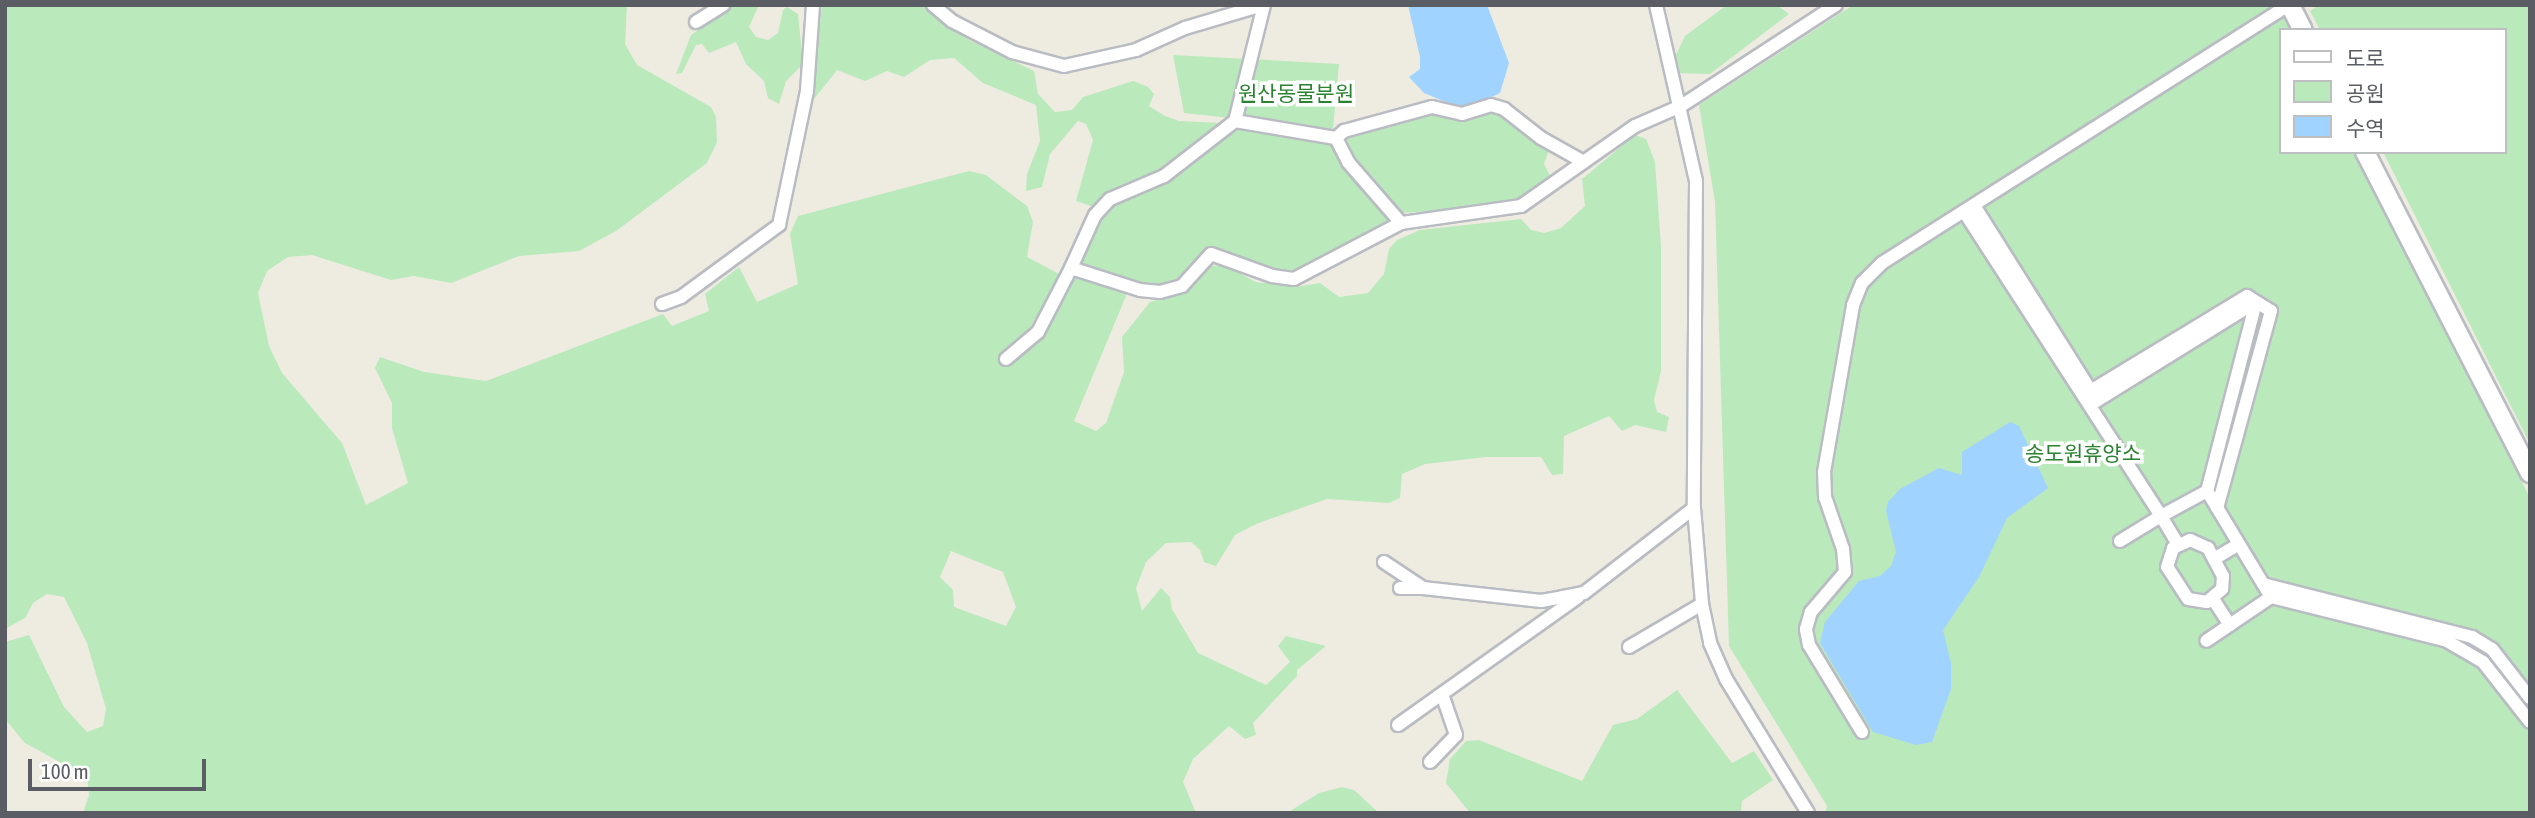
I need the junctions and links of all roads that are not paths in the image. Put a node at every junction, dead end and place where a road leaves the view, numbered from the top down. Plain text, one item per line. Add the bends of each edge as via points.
1 (723, 5) edge
2 (813, 5) edge
3 (933, 5) edge
4 (1263, 5) edge
5 (1656, 5) edge
6 (1836, 5) edge
7 (2290, 5) edge
8 (696, 22) dead end
9 (2301, 28) edge
10 (1681, 106) junction
11 (1235, 121) junction
12 (1336, 138) junction
13 (2366, 154) edge
14 (1584, 162) junction
15 (1970, 210) junction
16 (1401, 223) junction
17 (1071, 268) junction
18 (2256, 302) junction
19 (662, 304) dead end
20 (1006, 359) dead end
21 (2090, 398) junction
22 (2530, 473) edge
23 (2207, 491) junction
24 (1694, 508) junction
25 (2217, 508) junction
26 (2161, 516) junction
27 (2120, 541) dead end
28 (2178, 544) junction
29 (2239, 544) junction
30 (2214, 559) junction
31 (1384, 562) dead end
32 (2263, 584) junction
33 (1400, 588) dead end
34 (1423, 588) junction
35 (1584, 593) junction
36 (2271, 597) junction
37 (2213, 599) junction
38 (1702, 604) junction
39 (2230, 625) junction
40 (2206, 641) dead end
41 (1629, 647) dead end
42 (1443, 697) junction
43 (2530, 698) edge
44 (2530, 722) edge
45 (1398, 725) dead end
46 (1862, 732) dead end
47 (1430, 762) dead end
48 (1808, 813) edge

1 - 8 street
2 - 19 street via 807,91 779,225 681,297
3 - 4 street via 952,21 1012,52 1064,66 1136,50 1185,28
4 - 11 street
5 - 10 street via 1671,82
6 - 10 street
7 - 9 main road
7 - 15 street
10 - 14 street via 1635,126
10 - 24 street via 1696,181 1699,250
11 - 12 street
11 - 17 street via 1164,176 1110,199 1095,215
12 - 14 street via 1344,131 1432,107 1462,114 1491,105
12 - 16 street via 1348,162
13 - 22 main road
14 - 16 street via 1521,206
15 - 21 street
15 - 46 street via 1882,263 1862,283 1853,305 1824,472 1825,497 1843,549 1845,572 1811,612 1806,629 1809,645
16 - 17 street via 1293,279 1272,276 1222,255 1203,259 1182,286 1160,292
17 - 20 street via 1038,332
18 - 21 street
18 - 23 street
18 - 25 street via 2271,311
21 - 26 street
23 - 25 street
23 - 26 street
24 - 35 street
24 - 38 street
25 - 29 street
26 - 27 street
26 - 28 street
28 - 30 street via 2190,540 2203,544
28 - 37 street via 2167,560 2171,587 2194,601
29 - 30 street
29 - 32 street
30 - 37 street via 2223,583
31 - 34 street
32 - 36 street
32 - 43 street via 2472,637 2492,649
33 - 34 street
34 - 35 street via 1541,600
35 - 42 street
36 - 39 street
36 - 44 street via 2446,640 2483,662
37 - 39 street
38 - 41 street
38 - 48 street via 1710,643 1726,679
39 - 40 street
42 - 45 street
42 - 47 street via 1456,735

